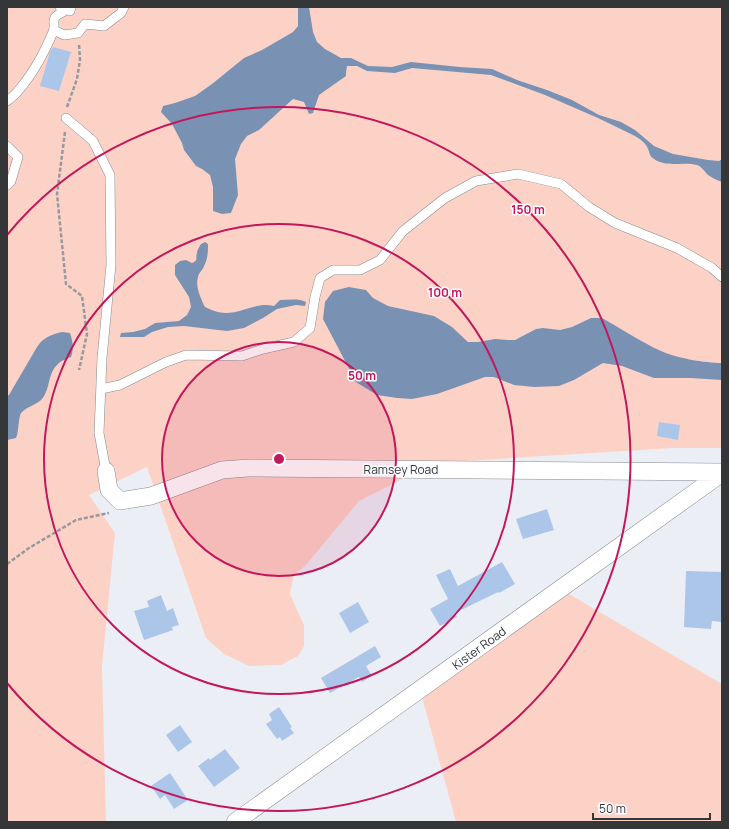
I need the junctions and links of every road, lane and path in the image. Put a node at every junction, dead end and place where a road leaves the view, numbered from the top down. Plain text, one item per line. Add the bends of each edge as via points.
1 (60, 7) edge
2 (124, 7) edge
3 (54, 30) junction
4 (78, 33) junction
5 (7, 101) edge
6 (66, 118) junction
7 (7, 146) edge
8 (7, 185) edge
9 (722, 277) edge
10 (79, 370) dead end
11 (101, 389) junction
12 (106, 471) joint
13 (722, 473) edge
14 (120, 501) junction
15 (7, 564) edge
16 (236, 822) edge

1 - 3 lane via 63,12 56,15 53,21
2 - 4 lane via 122,13 104,26 85,24
3 - 4 lane via 64,35
3 - 5 lane via 30,74 18,92
4 - 6 path via 80,60
6 - 10 path via 57,194 66,284 82,296 87,334
6 - 11 lane via 93,141 110,175 111,265
7 - 8 lane via 18,157 11,181
9 - 11 lane via 712,268 677,248 615,223 561,184 518,174 476,181 446,198 402,231 380,260 360,270 333,270 320,278 310,328 294,342 242,356 186,355 120,385
11 - 12 lane via 99,433
12 - 14 street via 109,490
13 - 14 street, Ramsey Road via 248,468 222,470 151,496
13 - 16 street, Kister Road
14 - 15 path via 110,512 76,520

